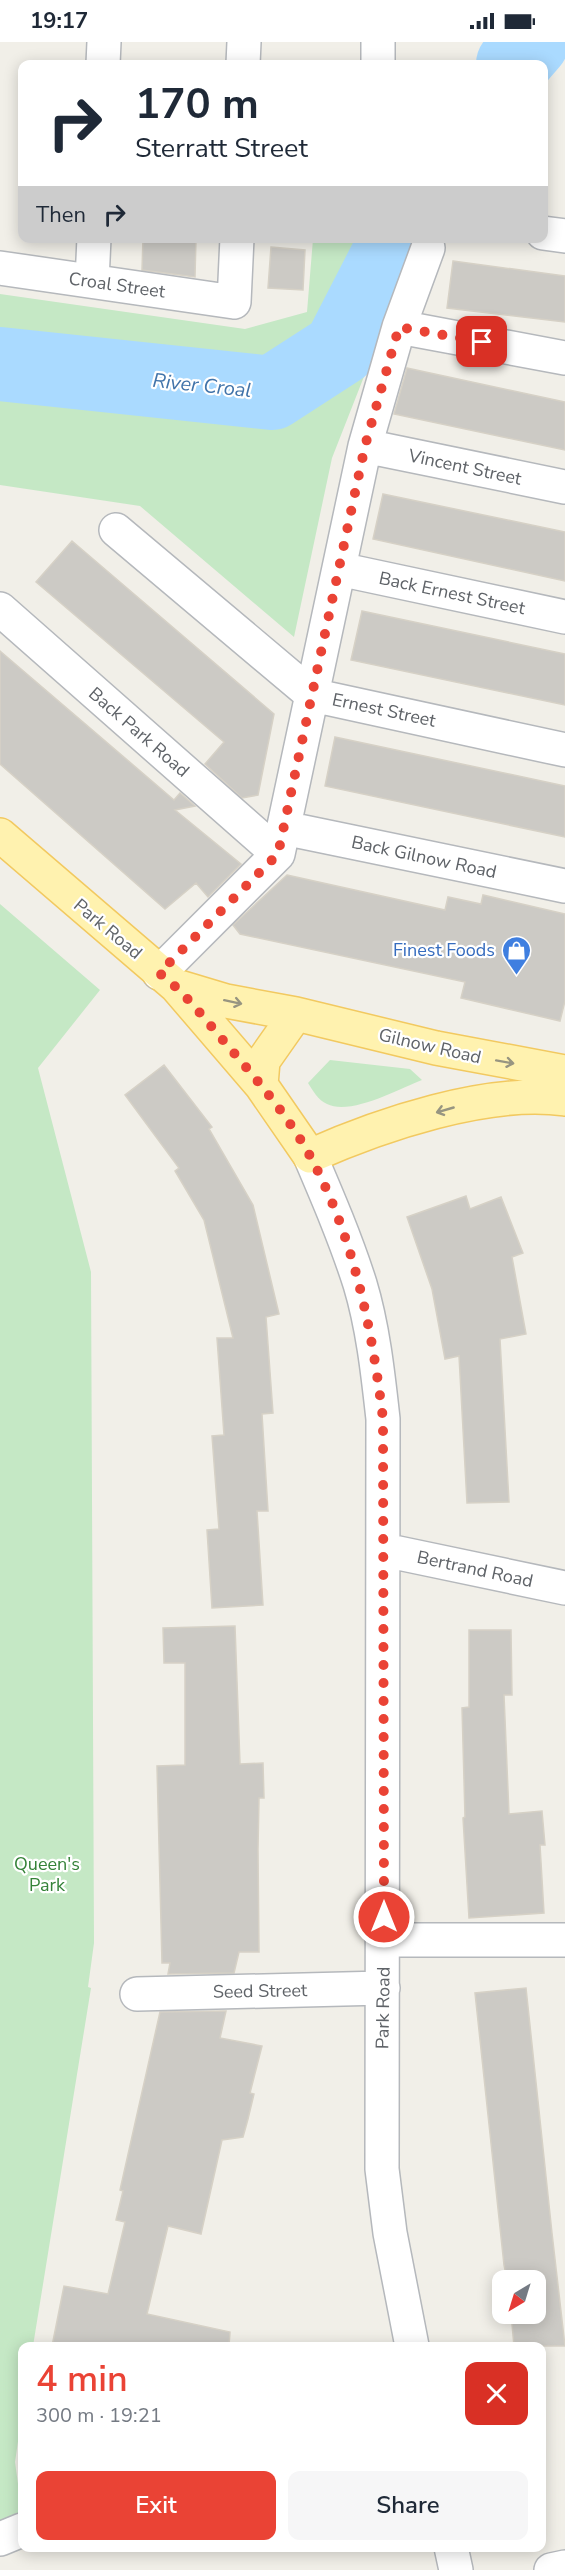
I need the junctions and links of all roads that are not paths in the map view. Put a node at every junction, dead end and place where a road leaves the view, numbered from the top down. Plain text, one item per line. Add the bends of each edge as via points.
1 (104, 42) edge
2 (243, 42) edge
3 (378, 42) edge
4 (103, 60) edge
5 (243, 60) edge
6 (378, 60) edge
7 (548, 234) edge
8 (565, 236) edge
9 (94, 243) edge
10 (237, 243) edge
11 (428, 248) dead end
12 (0, 268) edge
13 (92, 281) junction
14 (399, 327) junction
15 (565, 357) edge
16 (365, 446) junction
17 (565, 487) edge
18 (116, 530) dead end
19 (339, 569) junction
20 (0, 609) edge
21 (565, 617) edge
22 (312, 695) junction
23 (565, 750) edge
24 (0, 835) edge
25 (281, 841) junction
26 (565, 886) edge
27 (168, 979) junction
28 (296, 1014) junction
29 (565, 1072) edge
30 (261, 1084) junction
31 (565, 1099) edge
32 (310, 1156) junction
33 (384, 1550) junction
34 (565, 1588) edge
35 (384, 1940) junction
36 (565, 1940) edge
37 (383, 1988) junction
38 (137, 1994) dead end
39 (411, 2342) edge
40 (18, 2532) edge
41 (0, 2539) edge
42 (453, 2552) edge
43 (565, 2567) edge
44 (456, 2570) edge
45 (551, 2570) edge

1 - 4 street
2 - 5 street
3 - 6 street
7 - 8 street
9 - 13 street
10 - 13 street, Croal Street via 234,302
11 - 14 street
12 - 13 street, Croal Street
14 - 15 street
14 - 16 street
16 - 17 street, Vincent Street
16 - 19 street
18 - 22 street, Ernest Street
19 - 21 street, Back Ernest Street
19 - 22 street
20 - 25 street, Back Park Road
22 - 23 street, Ernest Street
22 - 25 street
24 - 27 main road, Park Road
25 - 26 street, Back Gilnow Road
25 - 27 street
27 -> 28 main road, Gilnow Road via 226,1001
27 - 30 main road, Park Road
28 -> 29 main road, Gilnow Road via 436,1048
28 - 30 main road via 264,1061
30 - 32 main road, Park Road
31 -> 32 main road via 514,1097 476,1102 354,1137
32 - 33 street, Park Road via 360,1286 375,1351 383,1419
33 - 34 street, Bertrand Road
33 - 35 street, Park Road
35 - 36 street
35 - 37 street, Park Road
37 - 38 street, Seed Street
37 - 39 street, Park Road via 382,2169
40 - 41 street
42 - 44 street
43 - 45 street

